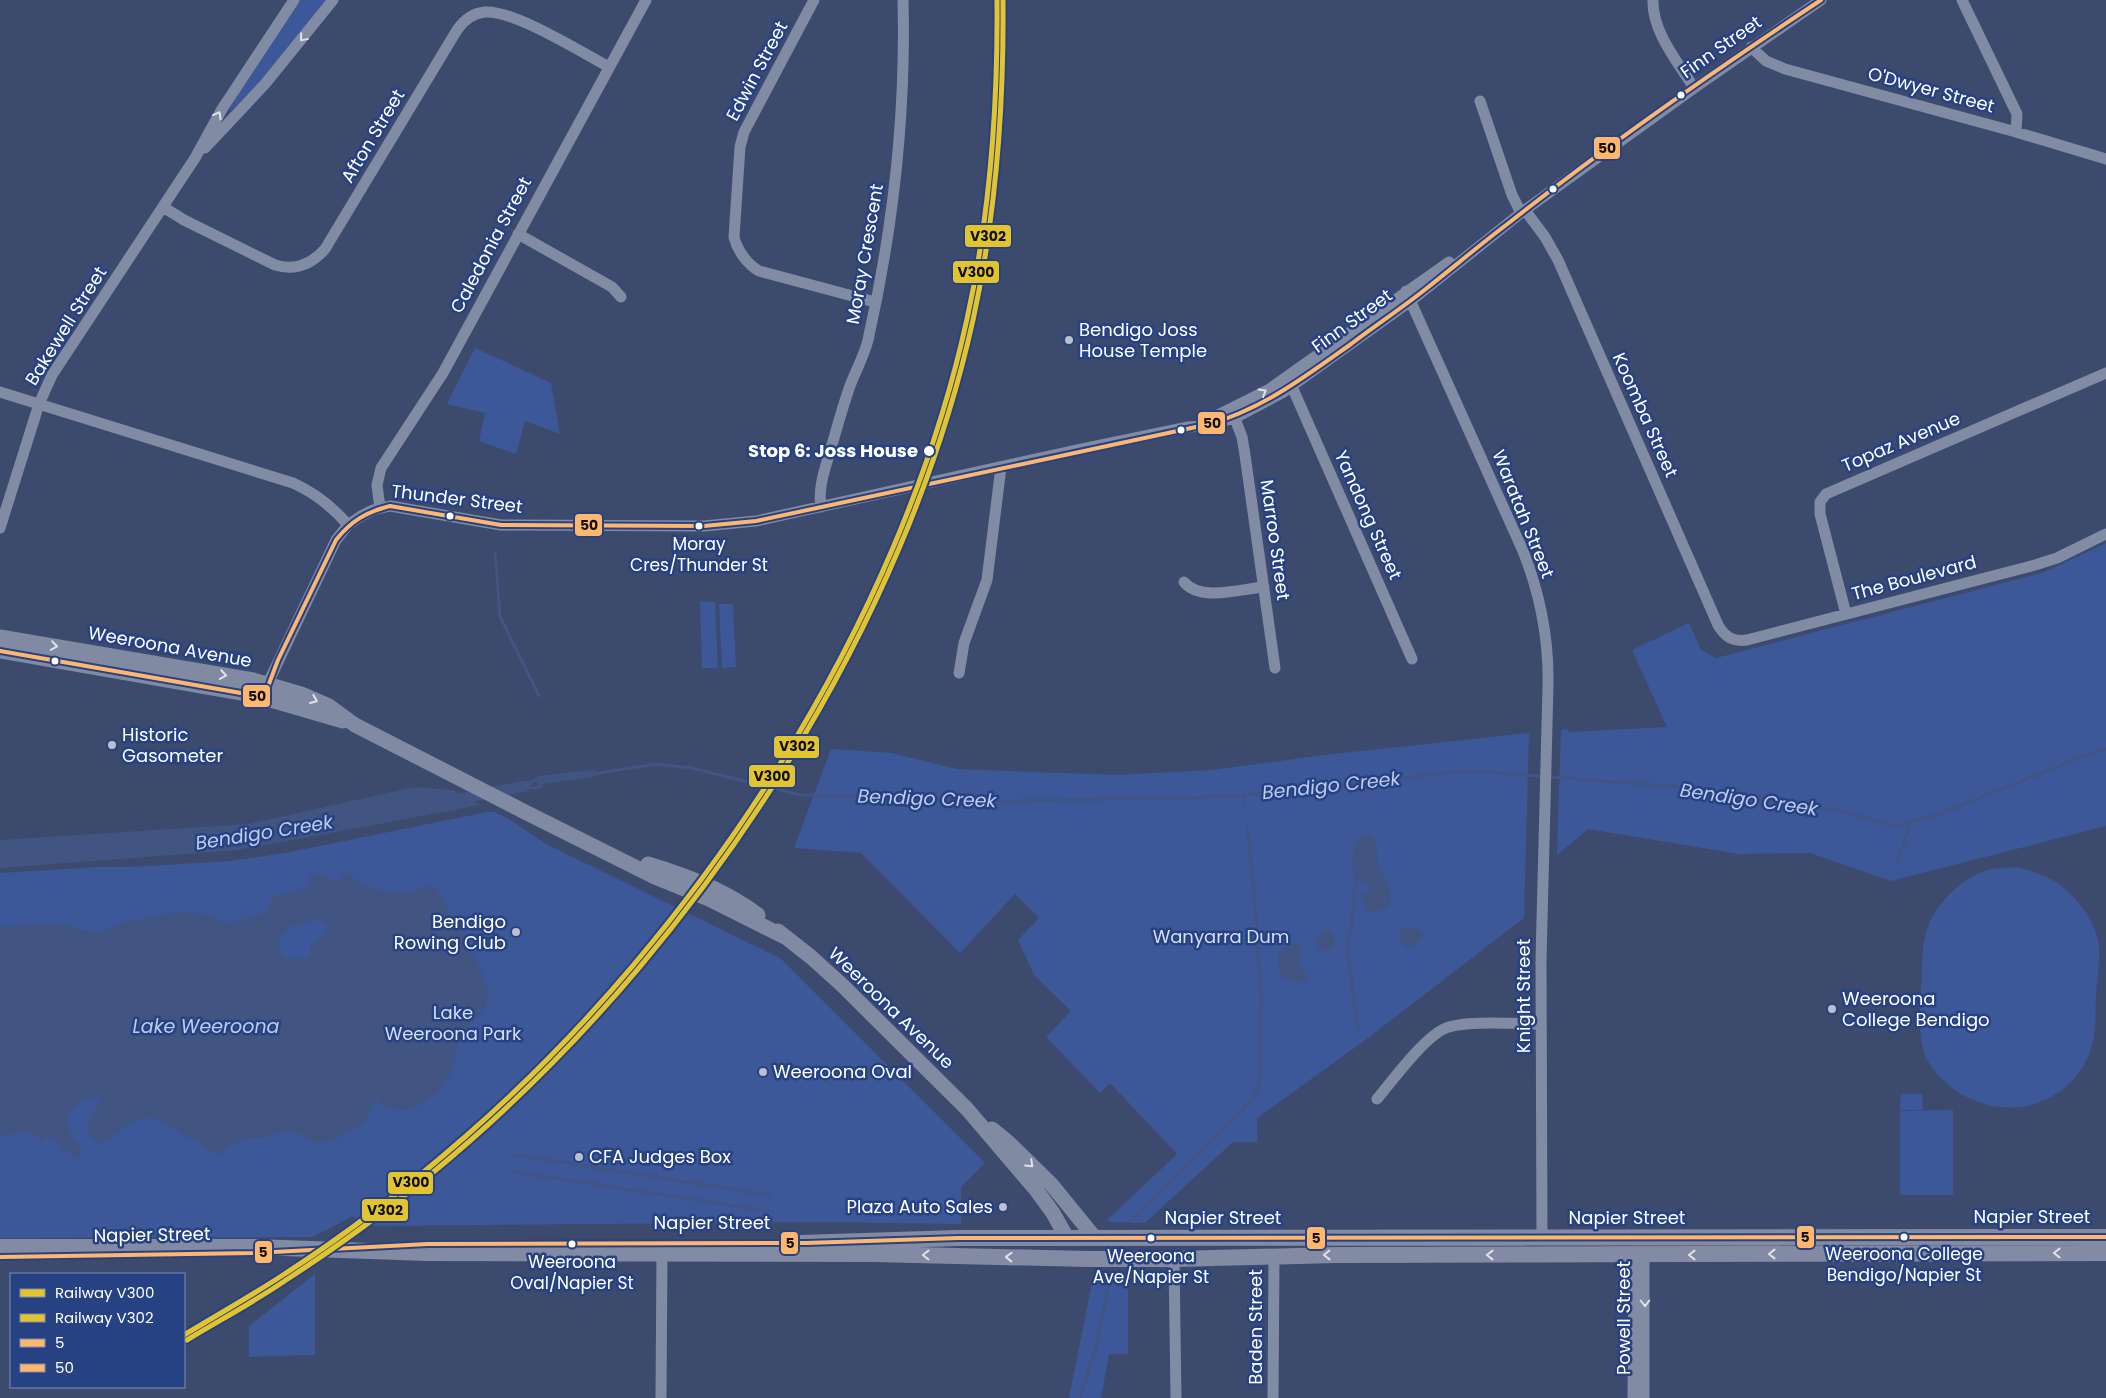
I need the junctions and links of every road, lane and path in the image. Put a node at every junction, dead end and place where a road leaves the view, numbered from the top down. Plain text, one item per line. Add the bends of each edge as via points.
1 (294, 0) edge
2 (333, 0) edge
3 (646, 0) edge
4 (814, 0) edge
5 (903, 0) edge
6 (1653, 0) edge
7 (1821, 0) edge
8 (1962, 0) edge
9 (1751, 47) junction
10 (609, 67) junction
11 (1694, 88) junction
12 (1480, 102) dead end
13 (2016, 132) junction
14 (195, 158) junction
15 (2106, 159) edge
16 (163, 207) junction
17 (1523, 211) junction
18 (518, 234) junction
19 (1409, 296) junction
20 (621, 297) dead end
21 (875, 302) junction
22 (2106, 373) edge
23 (1289, 381) junction
24 (0, 392) edge
25 (40, 404) junction
26 (1233, 414) junction
27 (1001, 467) junction
28 (821, 507) junction
29 (380, 508) junction
30 (1, 522) edge
31 (348, 525) junction
32 (2106, 534) edge
33 (1184, 582) dead end
34 (1264, 587) junction
35 (1846, 614) junction
36 (0, 637) edge
37 (1727, 637) joint
38 (0, 651) edge
39 (1412, 659) dead end
40 (1275, 668) dead end
41 (959, 673) dead end
42 (266, 690) junction
43 (1545, 754) joint
44 (1541, 1024) junction
45 (1377, 1098) dead end
46 (967, 1109) junction
47 (2106, 1237) edge
48 (1067, 1238) junction
49 (1094, 1238) junction
50 (1542, 1238) junction
51 (1638, 1238) junction
52 (1356, 1239) junction
53 (0, 1246) edge
54 (662, 1248) junction
55 (269, 1250) junction
56 (2106, 1253) edge
57 (1360, 1255) junction
58 (1639, 1255) junction
59 (1274, 1256) junction
60 (0, 1257) edge
61 (1174, 1259) junction
62 (661, 1398) edge
63 (1176, 1398) edge
64 (1273, 1398) edge
65 (1633, 1398) edge
66 (1644, 1398) edge

14 -> 1 street, Bakewell Street via 222,109
2 -> 14 street, Bakewell Street via 265,84
3 - 10 street, Caledonia Street
4 - 21 street, Edwin Street via 744,132 740,147 734,237 738,248 758,270
5 - 21 street, Moray Crescent via 902,94 896,175
6 - 11 street via 1658,27
7 - 9 street, Finn Street
8 - 13 street via 2017,114
9 - 11 street, Finn Street
9 - 13 street, O'Dwyer Street via 1766,61 1785,70
10 - 16 street, Afton Street via 502,14 484,12 468,17 457,30 328,245 317,258 303,265 289,268 275,265
10 - 18 street, Caledonia Street
11 - 17 street, Finn Street
12 - 17 street, Koomba Street via 1512,196
13 - 15 street, O'Dwyer Street
14 - 16 street, Bakewell Street
16 - 25 street, Bakewell Street via 52,375
17 - 19 street, Finn Street
17 - 37 street, Koomba Street via 1545,237 1558,260 1718,625
18 - 20 street via 612,287
18 - 29 street, Caledonia Street via 433,391 381,468 377,485
19 - 23 street, Finn Street
19 - 43 street, Waratah Street via 1533,579 1547,642
21 - 28 street, Moray Crescent via 866,348 826,466 819,495
22 - 35 street, Topaz Avenue via 1826,494 1820,502 1820,514
23 - 26 street, Finn Street via 1268,390
23 - 39 street, Yandong Street
24 - 25 street
25 - 30 street, Bakewell Street
25 - 31 street via 293,483 324,500
26 - 27 street, Finn Street via 1188,428
26 - 34 street, Marroo Street via 1245,455
27 - 28 street, Finn Street
27 - 41 street via 987,580 964,643
28 - 29 street, Thunder Street via 745,523 704,526 501,524 403,508
29 - 31 street, Thunder Street via 367,512
31 - 42 street via 333,546
32 - 35 street, The Boulevard via 2047,561
33 - 34 street via 1193,590 1204,593
34 - 40 street, Marroo Street
35 - 37 street, The Boulevard via 1747,640
36 -> 42 main road, Weeroona Avenue
38 - 42 main road, Weeroona Avenue
42 - 46 main road, Weeroona Avenue via 355,725 656,877 785,937 842,985
43 - 44 street, Knight Street
44 - 45 street via 1446,1028 1429,1040
44 - 50 street, Knight Street
46 - 48 main road, Weeroona Avenue via 1037,1191
46 -> 49 main road, Weeroona Avenue via 1052,1184
47 - 51 highway, Napier Street
48 - 49 highway, Napier Street
48 - 54 highway, Napier Street via 900,1239
48 - 61 highway via 1082,1250
49 - 52 highway, Napier Street
50 - 51 highway, Napier Street
50 - 52 highway, Napier Street
51 - 58 highway, Powell Street
52 - 57 highway
53 - 55 highway, Napier Street
54 - 55 highway, Napier Street via 464,1248 428,1244 339,1250
61 -> 54 highway, Napier Street
54 - 62 street
55 - 60 highway, Napier Street
56 -> 58 highway, Napier Street
58 -> 57 highway, Napier Street
57 -> 59 highway, Napier Street
58 - 65 street, Powell Street
58 -> 66 street, Powell Street
59 - 61 highway, Napier Street
59 - 64 street, Baden Street
61 - 63 street

